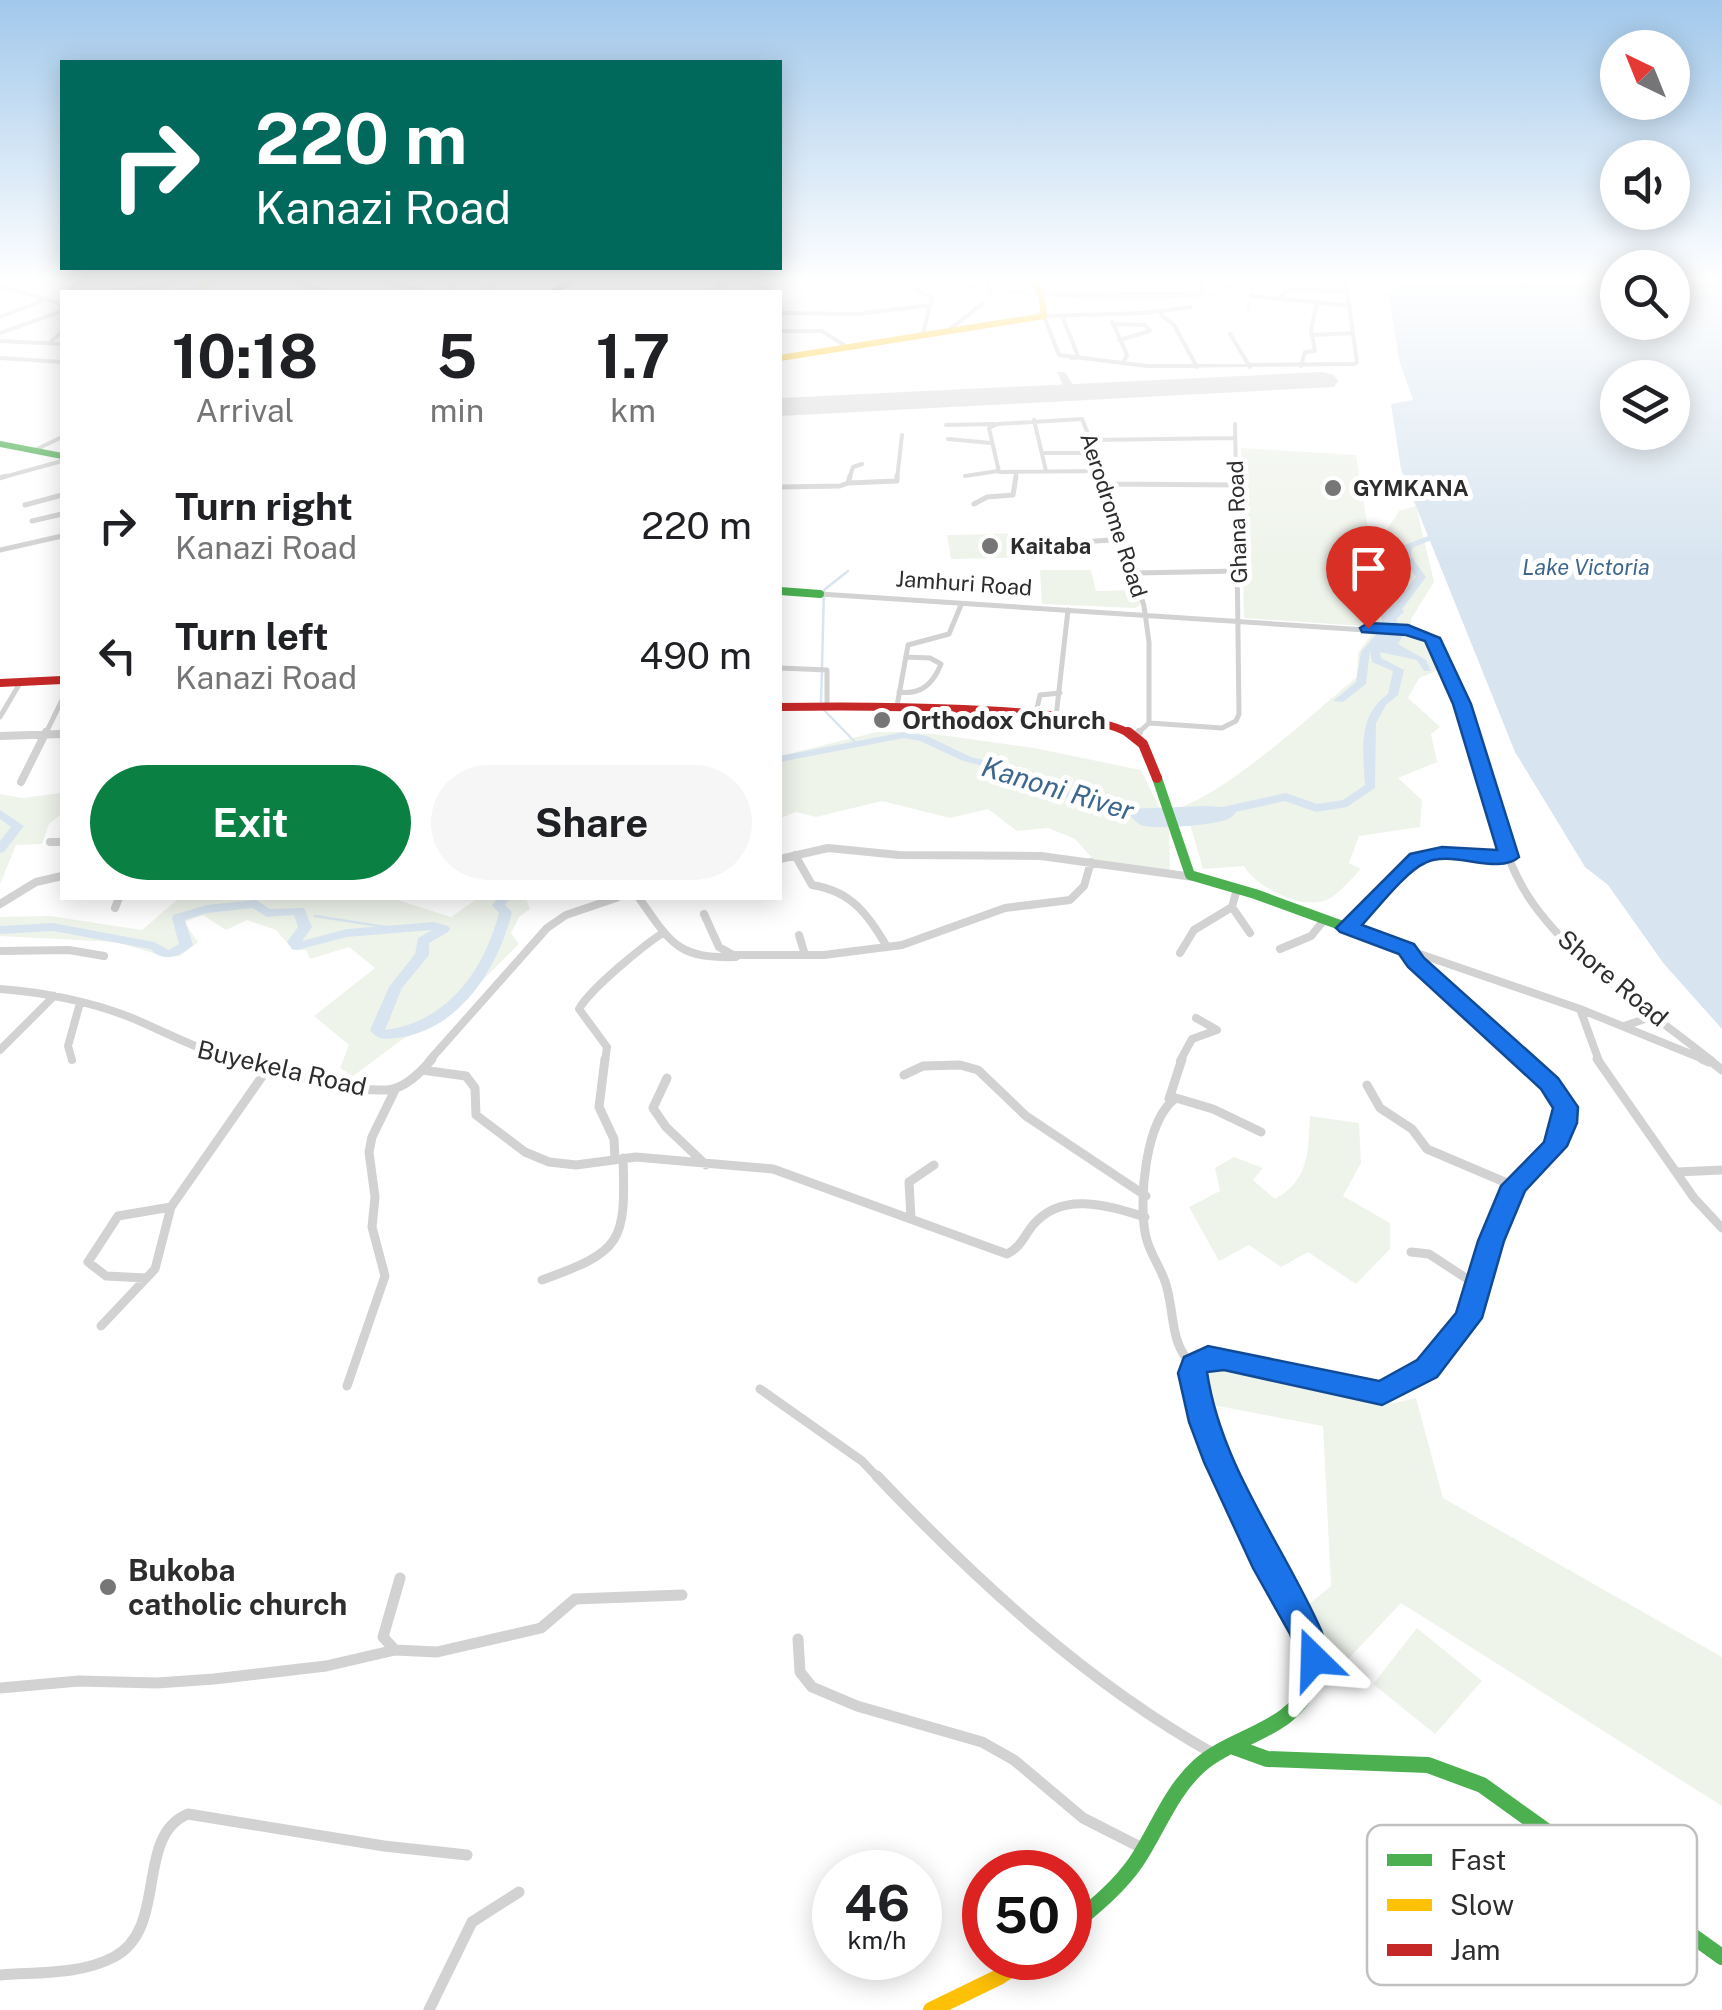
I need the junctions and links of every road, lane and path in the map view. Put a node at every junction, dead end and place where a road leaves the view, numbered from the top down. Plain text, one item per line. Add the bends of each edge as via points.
1 (1034, 420) junction
2 (994, 424) junction
3 (1235, 424) dead end
4 (946, 425) dead end
5 (902, 434) dead end
6 (60, 438) edge
7 (948, 438) dead end
8 (1234, 438) junction
9 (1091, 440) junction
10 (991, 443) junction
11 (0, 444) edge
12 (34, 450) junction
13 (1096, 452) junction
14 (1042, 453) junction
15 (60, 458) edge
16 (60, 460) edge
17 (862, 464) dead end
18 (998, 471) junction
19 (1046, 471) junction
20 (1102, 471) junction
21 (1016, 472) junction
22 (965, 476) dead end
23 (0, 478) edge
24 (848, 483) junction
25 (1107, 484) junction
26 (1238, 486) junction
27 (782, 487) edge
28 (60, 496) edge
29 (974, 504) dead end
30 (25, 505) dead end
31 (60, 514) edge
32 (32, 520) dead end
33 (60, 536) edge
34 (1124, 539) junction
35 (1082, 542) dead end
36 (0, 550) edge
37 (1238, 571) junction
38 (1136, 574) junction
39 (782, 591) edge
40 (824, 594) joint
41 (961, 605) junction
42 (1068, 610) junction
43 (1146, 614) junction
44 (1240, 620) junction
45 (906, 656) junction
46 (782, 668) edge
47 (60, 677) edge
48 (26, 682) junction
49 (0, 683) edge
50 (899, 692) junction
51 (1060, 694) junction
52 (823, 704) junction
53 (897, 706) junction
54 (60, 707) edge
55 (782, 707) edge
56 (1035, 716) junction
57 (0, 717) edge
58 (1056, 718) junction
59 (1149, 723) junction
60 (45, 734) junction
61 (60, 734) edge
62 (0, 736) edge
63 (1135, 736) junction
64 (21, 782) dead end
65 (50, 842) dead end
66 (60, 842) edge
67 (794, 855) junction
68 (1509, 857) junction
69 (782, 858) edge
70 (1090, 862) junction
71 (1190, 873) junction
72 (60, 876) edge
73 (1237, 889) junction
74 (118, 900) edge
75 (610, 900) edge
76 (640, 900) edge
77 (0, 904) edge
78 (1232, 907) junction
79 (115, 908) dead end
80 (704, 914) dead end
81 (1325, 919) junction
82 (1347, 928) junction
83 (664, 932) junction
84 (1250, 933) dead end
85 (799, 935) dead end
86 (887, 947) junction
87 (1280, 949) dead end
88 (0, 951) edge
89 (1408, 952) junction
90 (1180, 953) dead end
91 (805, 955) junction
92 (104, 956) dead end
93 (741, 956) junction
94 (0, 988) edge
95 (54, 996) junction
96 (80, 1003) junction
97 (1580, 1009) junction
98 (1657, 1016) junction
99 (1196, 1018) dead end
100 (1624, 1026) junction
101 (0, 1050) edge
102 (72, 1060) dead end
103 (1719, 1067) edge
104 (268, 1068) junction
105 (422, 1070) junction
106 (904, 1075) dead end
107 (668, 1078) dead end
108 (1367, 1085) dead end
109 (396, 1088) junction
110 (1170, 1099) junction
111 (1261, 1132) dead end
112 (619, 1159) junction
113 (706, 1165) junction
114 (934, 1165) dead end
115 (1722, 1170) edge
116 (1676, 1172) junction
117 (1514, 1186) junction
118 (1146, 1196) junction
119 (171, 1207) junction
120 (1146, 1216) junction
121 (911, 1218) junction
122 (1722, 1228) edge
123 (1411, 1252) dead end
124 (146, 1278) junction
125 (542, 1280) dead end
126 (1478, 1287) junction
127 (101, 1326) dead end
128 (1194, 1368) junction
129 (347, 1386) dead end
130 (760, 1388) dead end
131 (400, 1578) dead end
132 (682, 1595) dead end
133 (798, 1638) dead end
134 (395, 1650) junction
135 (0, 1688) edge
136 (1234, 1747) junction
137 (1214, 1754) junction
138 (1538, 1825) edge
139 (1144, 1849) junction
140 (467, 1855) dead end
141 (519, 1892) dead end
142 (1092, 1908) edge
143 (1697, 1938) edge
144 (1722, 1956) edge
145 (0, 1974) edge
146 (995, 1980) edge
147 (429, 2010) edge
148 (931, 2010) edge

1 - 2 street
1 - 9 street, Aerodrome Road via 1080,418
1 - 14 street
2 - 4 street
2 - 10 street
3 - 8 street, Ghana Road
5 - 24 street via 897,481
6 - 12 street
7 - 10 street
8 - 9 street
8 - 26 street, Ghana Road
9 - 13 street, Aerodrome Road
10 - 18 street
11 - 12 main road
12 - 15 main road
13 - 14 street
13 - 20 street, Aerodrome Road
14 - 19 street
16 - 23 street
17 - 24 street via 853,467
18 - 21 street
18 - 22 street
19 - 20 street
19 - 21 street
20 - 25 street, Aerodrome Road
21 - 29 street via 1013,495
24 - 27 street
25 - 26 street
25 - 34 street, Aerodrome Road
26 - 37 street, Ghana Road
28 - 30 street
31 - 32 street
33 - 36 street
34 - 35 street
34 - 38 street, Aerodrome Road
37 - 38 street
37 - 44 street, Ghana Road
38 - 43 street, Aerodrome Road
39 - 40 main road, Jamhuri Road
40 - 41 street, Jamhuri Road
41 - 42 street, Jamhuri Road
41 - 45 street via 949,634 910,643
42 - 43 street, Jamhuri Road
42 - 51 street
43 - 44 street, Shore Road
43 - 59 street, Aerodrome Road
44 - 59 street, Ghana Road via 1236,722 1222,728
44 - 68 street, Shore Road via 1430,636 1462,704
45 - 50 street
45 - 50 street via 941,664 936,680 919,693
46 - 52 street via 826,670
47 - 48 main road
48 - 49 main road
48 - 57 street
50 - 53 street
51 - 56 street via 1040,695
51 - 58 street
52 - 53 main road
52 - 55 main road
53 - 56 main road
54 - 60 street
56 - 58 main road
58 - 63 main road via 1100,722
59 - 63 street
60 - 61 street
60 - 62 street
60 - 64 street
63 - 71 main road
65 - 66 street
67 - 69 street
67 - 70 street via 841,848
67 - 86 street via 812,884 854,899
68 - 82 street via 1417,858
68 - 98 street, Shore Road via 1549,923
70 - 71 street
70 - 86 street via 1084,886 1070,900 1021,904
71 - 73 main road
72 - 77 street
73 - 78 street
73 - 81 main road
74 - 79 street
75 - 105 street, Buyekela Road via 547,928
76 - 83 street
78 - 84 street
78 - 90 street via 1198,924
80 - 93 street via 720,947
81 - 82 main road
81 - 87 street via 1311,936
82 - 89 main road
83 - 93 street via 688,957
83 - 112 street via 580,1004 580,1015 607,1047 599,1108
85 - 91 street
86 - 91 street
88 - 92 street
89 - 97 street
89 - 117 main road via 1566,1107 1554,1146
91 - 93 street
94 - 95 street, Buyekela Road
95 - 96 street, Buyekela Road
95 - 101 street
96 - 102 street via 68,1046
96 - 104 street, Buyekela Road via 149,1024 199,1051
97 - 100 street
97 - 116 street via 1593,1054
98 - 100 street
98 - 103 street, Shore Road
99 - 110 street via 1218,1030 1192,1038
100 - 103 street
104 - 109 street, Buyekela Road via 366,1090
104 - 119 street
105 - 109 street, Buyekela Road
105 - 112 street via 466,1076 475,1088 476,1115 535,1157 560,1164
106 - 118 street via 923,1066 978,1070 1026,1116
107 - 113 street via 653,1108
108 - 117 street via 1380,1108 1427,1148
109 - 129 street via 369,1152 372,1228 386,1276
110 - 111 street via 1213,1109
110 - 118 street via 1150,1141
112 - 113 street
112 - 125 street via 626,1212 620,1238 588,1264
113 - 121 street via 788,1172
114 - 121 street via 908,1185
115 - 116 street
116 - 122 street
117 - 126 main road
118 - 120 street
119 - 124 street via 162,1258
119 - 124 street via 118,1216 88,1262 114,1279
120 - 121 street via 1093,1204 1054,1206 1007,1254
120 - 128 street via 1145,1234 1167,1287 1170,1335
123 - 126 street via 1438,1259
124 - 127 street
126 - 128 main road via 1468,1318 1437,1357 1388,1392 1224,1358 1199,1360
128 - 136 main road via 1219,1462 1314,1659 1311,1684 1294,1710
130 - 137 street via 862,1461 1020,1615 1155,1721
131 - 134 street via 382,1632
132 - 134 street via 575,1599 541,1628 437,1652
133 - 139 street via 801,1676 810,1685 856,1705 946,1727 1007,1754 1066,1805
134 - 135 street via 214,1679
136 - 137 main road
136 - 138 main road via 1267,1759 1428,1766 1482,1785
137 - 139 main road via 1196,1768
139 - 142 main road
140 - 145 street via 188,1814 163,1835 141,1931 121,1956 94,1966
141 - 147 street via 472,1922
143 - 144 main road
146 - 148 main road

